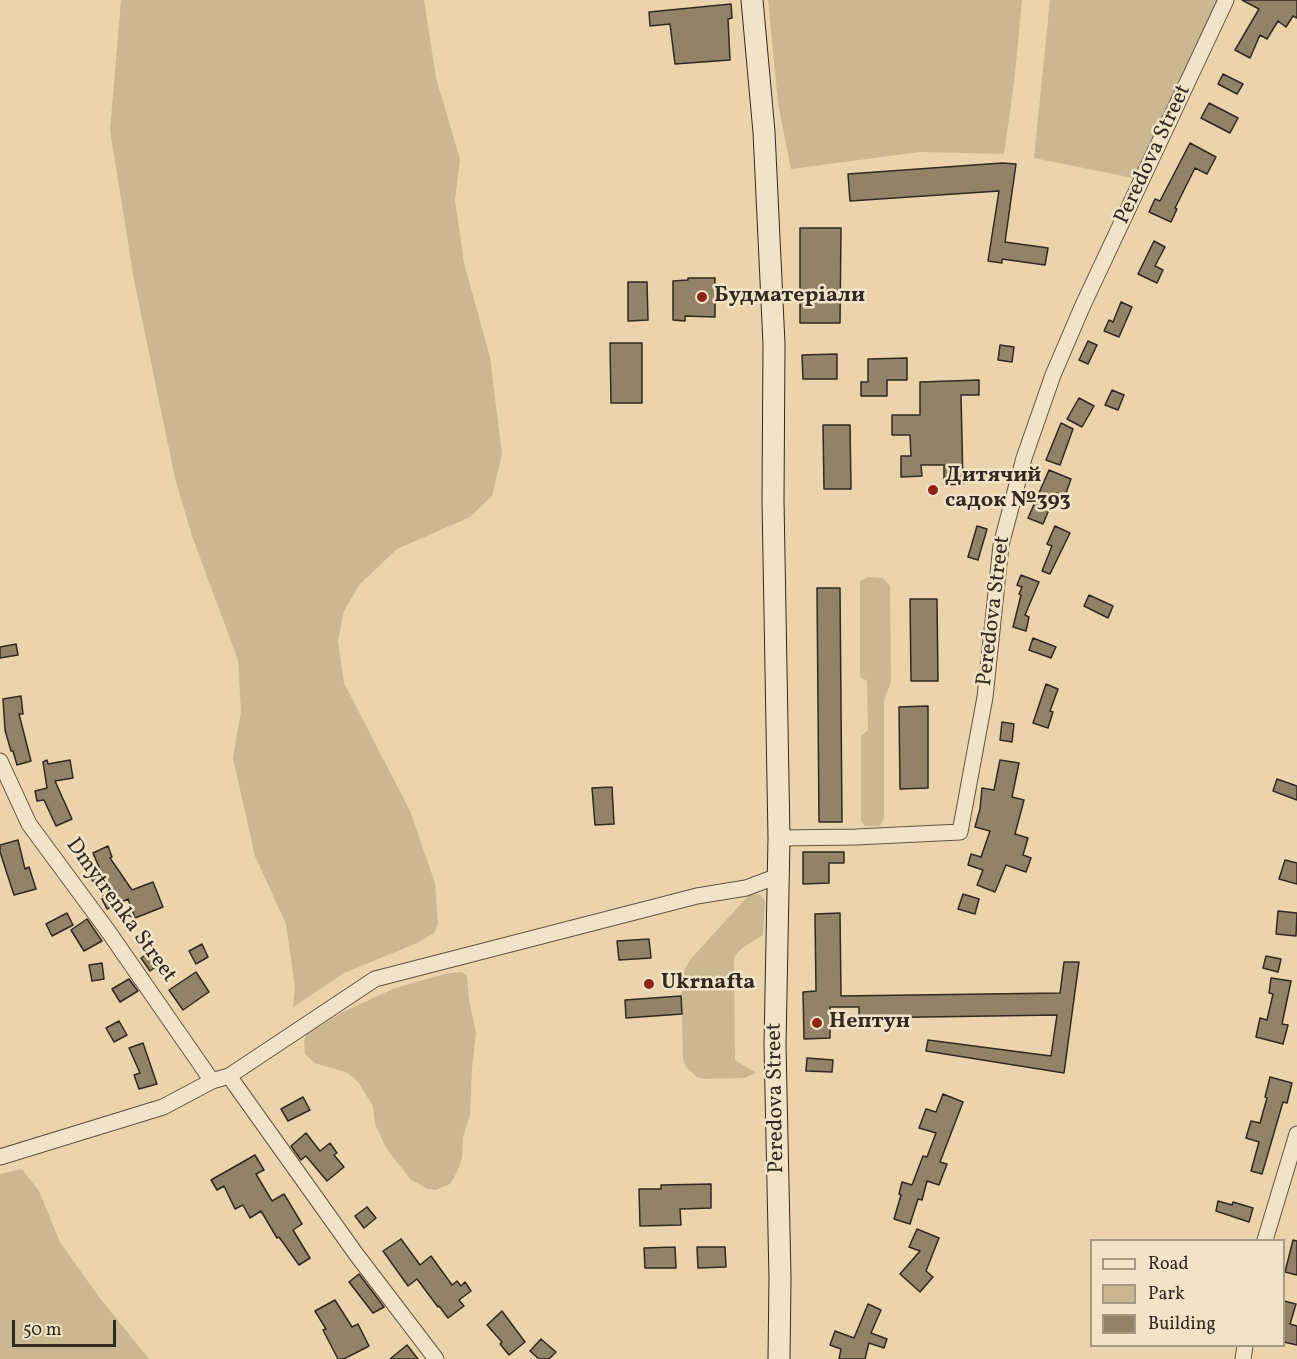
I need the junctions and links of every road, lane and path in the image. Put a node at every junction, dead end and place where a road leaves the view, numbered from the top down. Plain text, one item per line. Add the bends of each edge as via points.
1 (752, 0) edge
2 (1226, 0) edge
3 (0, 762) edge
4 (779, 838) junction
5 (778, 876) junction
6 (229, 1076) junction
7 (212, 1081) junction
8 (1297, 1134) edge
9 (0, 1157) edge
10 (1265, 1239) edge
11 (436, 1359) edge
12 (779, 1359) edge

1 - 4 street, Peredova Street via 764,132 774,344
2 - 4 street, Peredova Street via 1083,305 1024,458 1001,545 985,697 960,832
3 - 7 street, Dmytrenka Street via 29,824
4 - 5 street, Peredova Street
5 - 6 street via 746,888 697,896 375,979
5 - 12 street, Peredova Street via 775,1045
6 - 7 street
6 - 11 street
7 - 9 street via 163,1107
8 - 10 street

